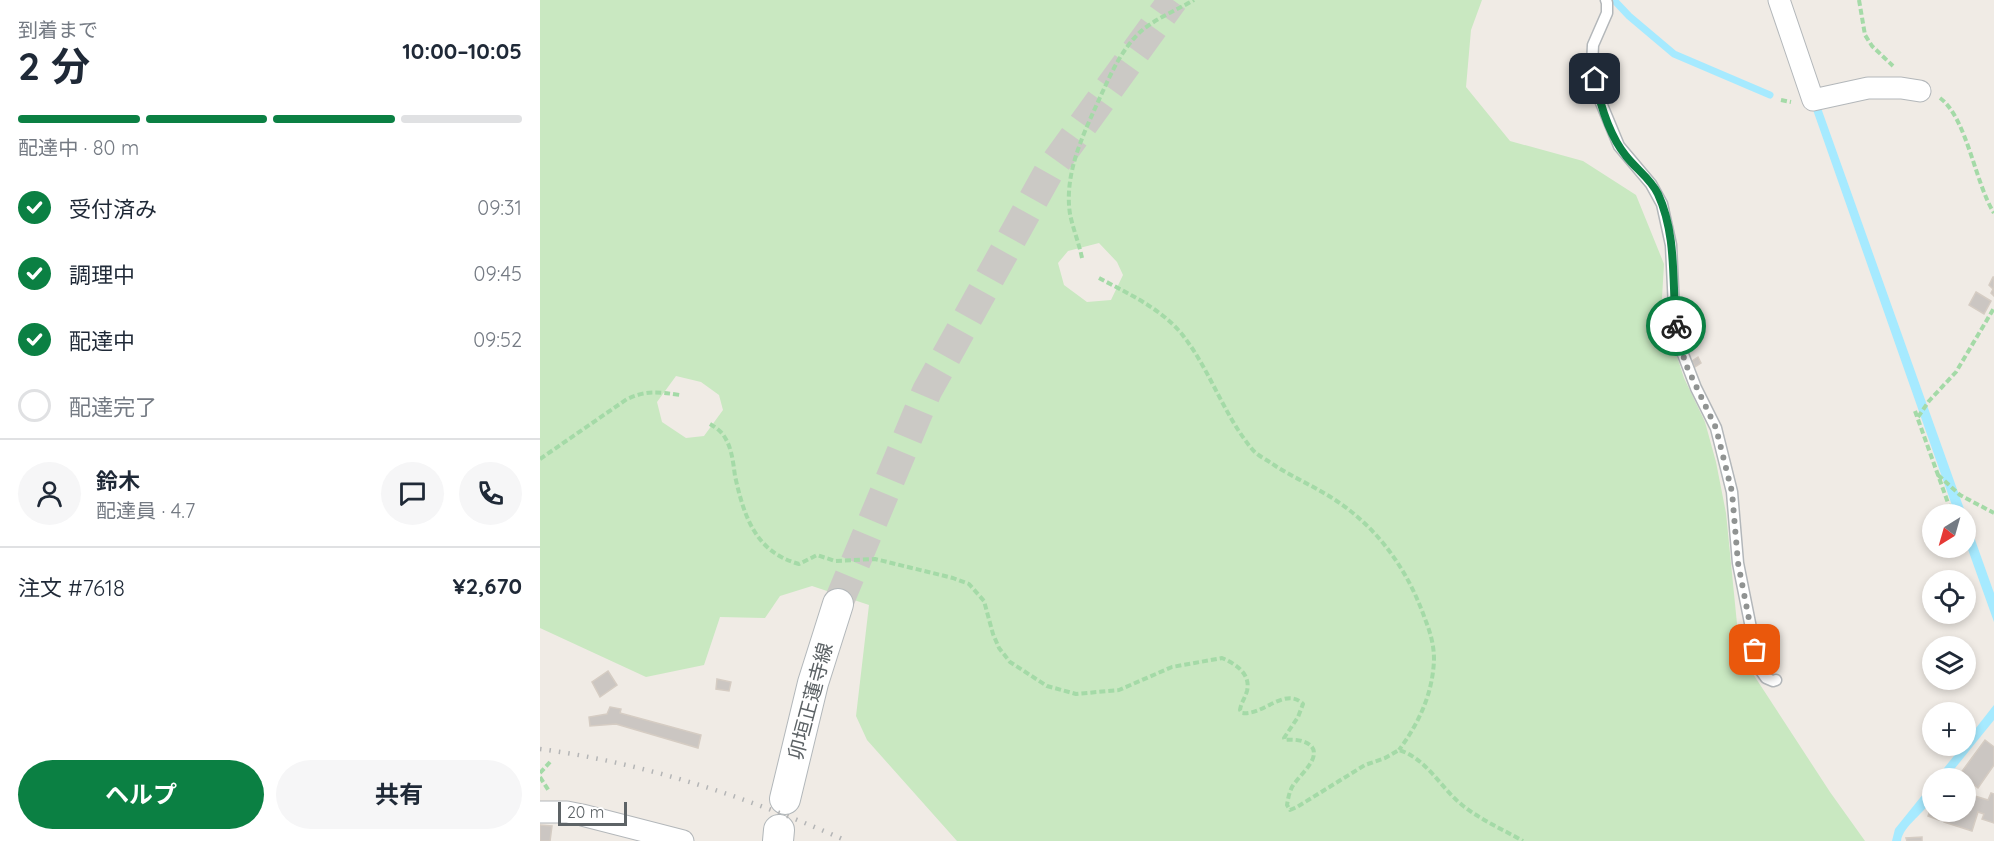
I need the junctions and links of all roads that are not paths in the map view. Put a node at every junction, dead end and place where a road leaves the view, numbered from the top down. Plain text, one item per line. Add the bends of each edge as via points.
1 (1606, 0) edge
2 (1779, 0) edge
3 (1920, 91) road end
4 (838, 604) tunnel mouth
5 (1776, 680) dead end
6 (785, 799) dead end
7 (540, 812) edge
8 (683, 841) edge

1 - 5 lane via 1607,13 1593,45 1592,65 1598,93 1619,146 1651,184 1662,204 1671,244 1674,308 1681,349 1716,428 1732,492 1738,563 1759,668 1766,678
2 - 3 street via 1813,100 1868,88
4 - 6 main road, 卯垣正蓮寺線 via 813,683
7 - 8 street via 582,815

